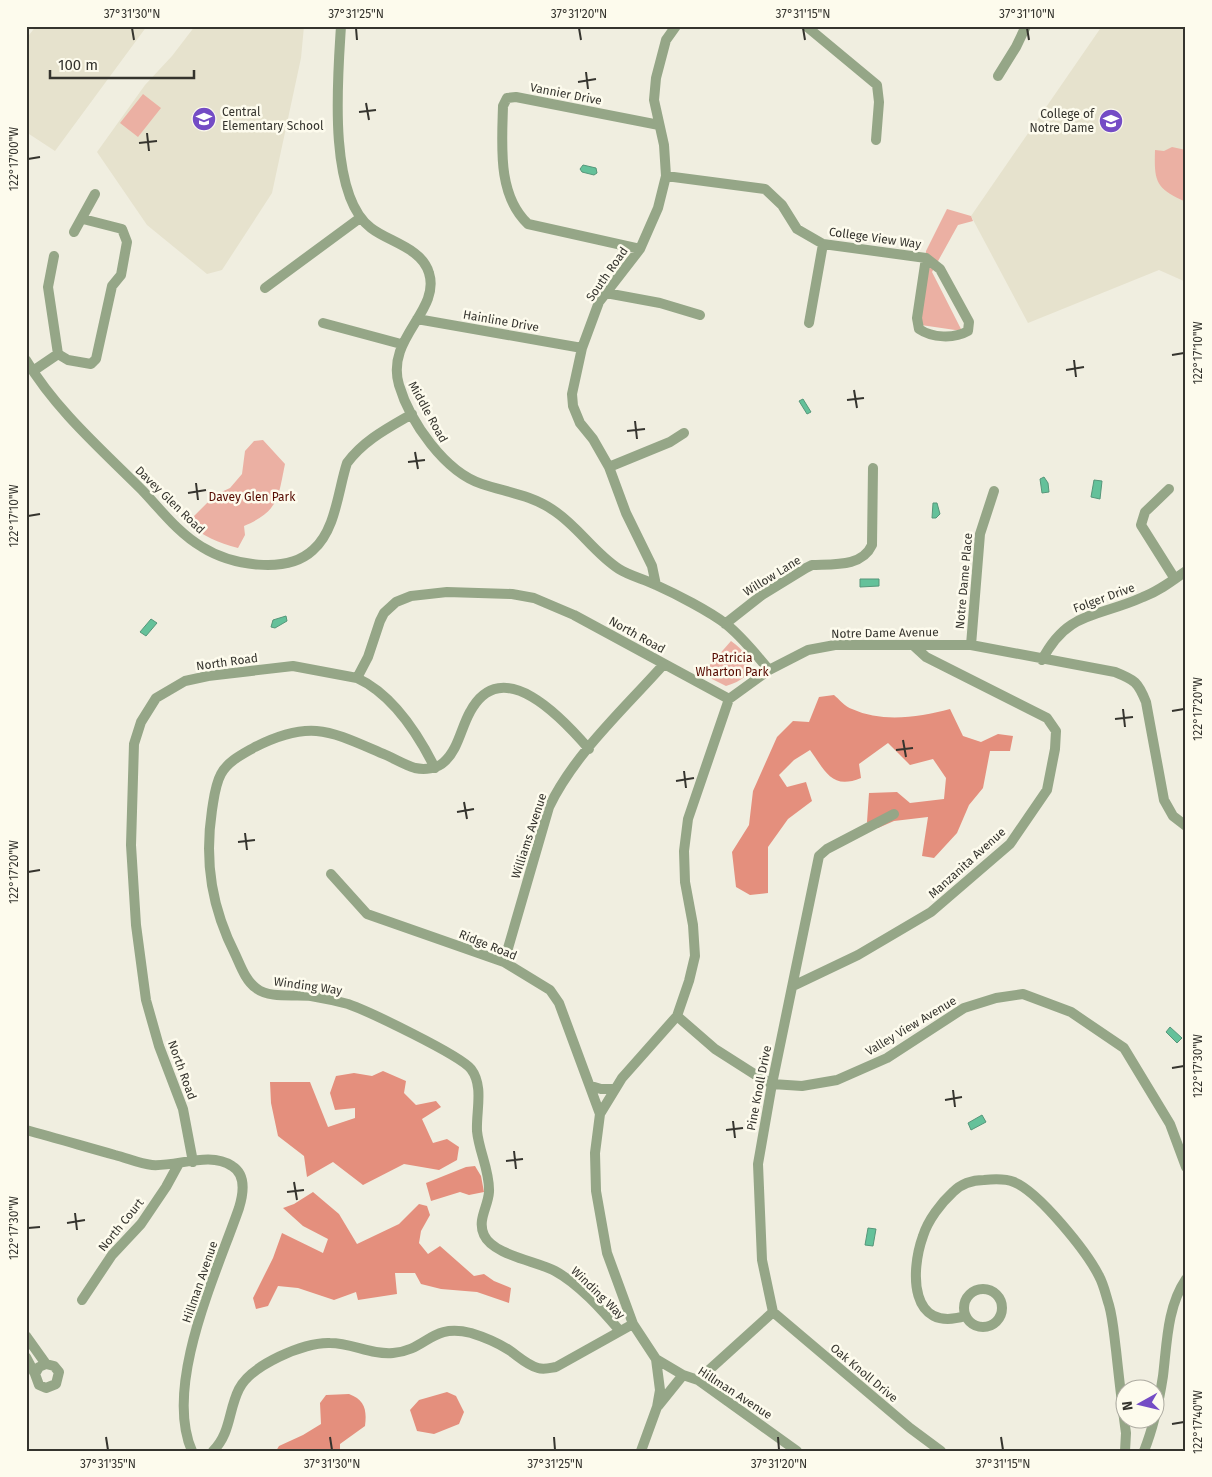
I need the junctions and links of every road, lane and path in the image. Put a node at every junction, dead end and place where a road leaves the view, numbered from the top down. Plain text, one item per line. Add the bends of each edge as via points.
1 (341, 26) edge
2 (676, 26) edge
3 (806, 26) edge
4 (1026, 26) edge
5 (998, 76) dead end
6 (658, 125) junction
7 (876, 140) dead end
8 (666, 176) junction
9 (95, 194) dead end
10 (360, 218) junction
11 (82, 219) junction
12 (74, 232) dead end
13 (823, 244) junction
14 (640, 249) junction
15 (54, 256) dead end
16 (926, 258) junction
17 (265, 288) dead end
18 (606, 293) junction
19 (700, 315) dead end
20 (417, 319) junction
21 (323, 323) dead end
22 (809, 323) dead end
23 (401, 344) junction
24 (582, 348) junction
25 (58, 354) junction
26 (26, 360) edge
27 (33, 371) junction
28 (412, 414) junction
29 (684, 433) dead end
30 (609, 467) junction
31 (873, 468) dead end
32 (1168, 489) dead end
33 (994, 490) dead end
34 (1186, 571) edge
35 (1175, 579) junction
36 (656, 585) junction
37 (726, 624) junction
38 (971, 645) junction
39 (914, 646) junction
40 (1042, 660) junction
41 (664, 664) junction
42 (769, 670) junction
43 (357, 678) junction
44 (730, 699) junction
45 (588, 749) junction
46 (435, 768) junction
47 (894, 814) dead end
48 (1186, 826) edge
49 (331, 874) dead end
50 (504, 962) junction
51 (794, 986) junction
52 (677, 1016) junction
53 (772, 1084) junction
54 (590, 1086) junction
55 (614, 1089) junction
56 (600, 1114) junction
57 (26, 1130) edge
58 (192, 1162) junction
59 (178, 1165) junction
60 (1186, 1167) edge
61 (1186, 1279) edge
62 (82, 1300) dead end
63 (773, 1312) junction
64 (966, 1316) dead end
65 (633, 1324) junction
66 (620, 1331) junction
67 (26, 1336) edge
68 (26, 1357) edge
69 (656, 1359) junction
70 (46, 1364) junction
71 (35, 1374) junction
72 (683, 1375) junction
73 (698, 1380) junction
74 (657, 1407) junction
75 (192, 1451) edge
76 (213, 1451) edge
77 (641, 1451) edge
78 (798, 1451) edge
79 (941, 1451) edge
80 (1125, 1451) edge
81 (1144, 1451) edge

1 - 10 street via 337,98 339,135 347,185
2 - 6 street, South Road via 666,40 656,78 654,100
3 - 7 street via 877,85 880,102
4 - 5 street
6 - 8 street, South Road via 664,145
6 - 14 street, Vannier Drive via 516,96 507,98 503,106 501,159 512,201 520,216 528,224
8 - 13 street, College View Way via 765,190 782,205 797,229
8 - 14 street, South Road via 658,208
9 - 11 street
10 - 17 street
10 - 20 street, Middle Road via 412,252 429,272 430,294
11 - 12 street
11 - 25 street via 122,229 127,242 120,275 112,286 96,359 91,364 79,363
13 - 16 street, College View Way
13 - 22 street
14 - 18 street, South Road
15 - 25 street via 48,287
16 - 16 street, College View Way via 919,329 927,334 959,336 968,331 969,322 940,269
18 - 19 street via 660,303
18 - 24 street, South Road via 599,302
20 - 23 street, Middle Road
20 - 24 street, Hainline Drive
21 - 23 street
23 - 28 street, Middle Road via 396,372
24 - 30 street, South Road via 572,394 573,406 580,423
25 - 27 street
26 - 27 street, Davey Glen Road
27 - 28 street, Davey Glen Road via 84,432 175,526 200,546 215,553 271,566 294,561 314,550 331,520 347,463 354,453 375,435
28 - 36 street, Middle Road via 436,452 462,475 480,484 532,498 555,510 620,570
29 - 30 street
30 - 36 street, South Road via 626,513 652,566
31 - 37 street, Willow Lane via 872,545 868,555 856,561 806,568 762,595
32 - 35 street via 1145,512 1142,525
33 - 38 street, Notre Dame Place via 980,534
34 - 35 street, Folger Drive
35 - 40 street, Folger Drive via 1142,598 1076,621 1057,636
36 - 37 street, Middle Road
37 - 42 street, Middle Road
38 - 39 street, Notre Dame Avenue
38 - 40 street, Notre Dame Avenue
39 - 42 street, Notre Dame Avenue via 818,647
39 - 51 street, Manzanita Avenue via 926,657 1046,718 1056,731 1047,790 1010,844 931,912 858,955
40 - 48 street, Notre Dame Avenue via 1115,672 1134,680 1146,702 1164,800 1173,816
41 - 43 street, North Road via 574,615 534,598 447,592 410,596 390,607 380,621
41 - 44 street, North Road
41 - 45 street, Williams Avenue
42 - 44 street, Notre Dame Avenue
43 - 46 street via 374,686 391,703 421,742
43 - 58 street, North Road via 293,666 208,676 184,681 156,698 141,722 134,744 131,845 136,925 146,1000 183,1109
44 - 52 street via 688,819 685,882 695,956
45 - 46 street via 547,705 524,694 491,690 478,699 451,754
45 - 50 street, Williams Avenue via 559,787 549,807
46 - 66 street, Winding Way via 412,767 324,730 292,732 239,756 223,770 217,783 210,826 208,859 222,928 246,976 256,988 347,1004 459,1059 470,1068 478,1092 477,1128 489,1180 489,1196 482,1222 485,1238 493,1247 559,1273
47 - 51 street, Pine Knoll Drive via 819,856
49 - 50 street, Ridge Road via 367,914
50 - 54 street, Ridge Road via 550,990 559,1003
51 - 53 street, Pine Knoll Drive
52 - 53 street, Valley View Avenue via 733,1063
52 - 55 street
53 - 60 street, Valley View Avenue via 802,1086 837,1080 887,1058 964,1008 1023,994 1071,1012 1124,1048 1170,1124
53 - 63 street, Pine Knoll Drive via 758,1164 762,1260
54 - 55 street
54 - 56 street, Ridge Road
55 - 56 street
56 - 65 street via 595,1153 602,1231 614,1275
57 - 59 street via 150,1165
58 - 59 street
58 - 75 street, Hillman Avenue via 209,1160 232,1166 243,1186 239,1208 189,1351 184,1405 185,1428
59 - 62 street, North Court via 141,1224 112,1255
61 - 81 street via 1177,1293 1154,1425
63 - 73 street
63 - 79 street, Oak Knoll Drive
64 - 80 street via 940,1320 924,1310 918,1298 918,1250 934,1214 953,1192 976,1180 1013,1181 1050,1211 1100,1277 1110,1307 1126,1433
65 - 66 street
65 - 69 street
66 - 76 street via 546,1369 528,1364 497,1343 451,1330 437,1333 414,1348 396,1353 378,1354 331,1343 316,1345 280,1356 253,1372 240,1388 229,1428
67 - 70 street
68 - 71 street
69 - 72 street, Hillman Avenue
69 - 74 street via 660,1390
70 - 71 street
70 - 71 street via 59,1372 56,1384 50,1388 42,1387
72 - 73 street, Hillman Avenue
72 - 74 street
73 - 78 street, Hillman Avenue
74 - 77 street

